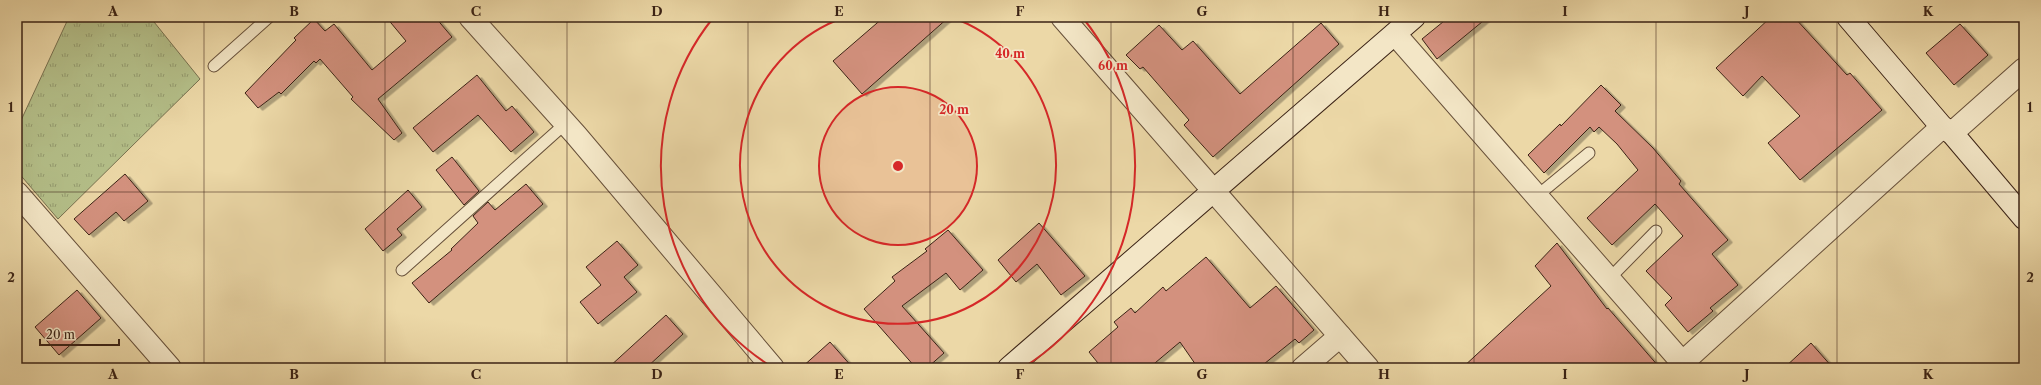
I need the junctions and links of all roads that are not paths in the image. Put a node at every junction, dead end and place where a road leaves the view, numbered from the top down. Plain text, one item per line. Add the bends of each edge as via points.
1 (269, 17) edge
2 (470, 17) edge
3 (1062, 17) edge
4 (1414, 17) edge
5 (1848, 17) edge
6 (1395, 34) junction
7 (214, 66) dead end
8 (2024, 69) edge
9 (566, 123) junction
10 (1947, 130) junction
11 (1589, 153) dead end
12 (1213, 191) junction
13 (17, 193) edge
14 (1537, 196) junction
15 (2024, 218) edge
16 (1656, 231) dead end
17 (402, 270) dead end
18 (1609, 279) junction
19 (1340, 336) junction
20 (1684, 365) edge
21 (170, 368) edge
22 (773, 368) edge
23 (1009, 368) edge
24 (1303, 368) edge
25 (1368, 368) edge

1 - 7 lane
2 - 9 street
3 - 12 street
4 - 6 street
5 - 10 street
6 - 12 street
6 - 14 street
8 - 10 street
9 - 17 lane
9 - 22 street
10 - 15 street
10 - 20 street
11 - 14 lane
12 - 19 street
12 - 23 street
13 - 21 street
14 - 18 street
16 - 18 lane
18 - 20 street
19 - 24 street
19 - 25 street

